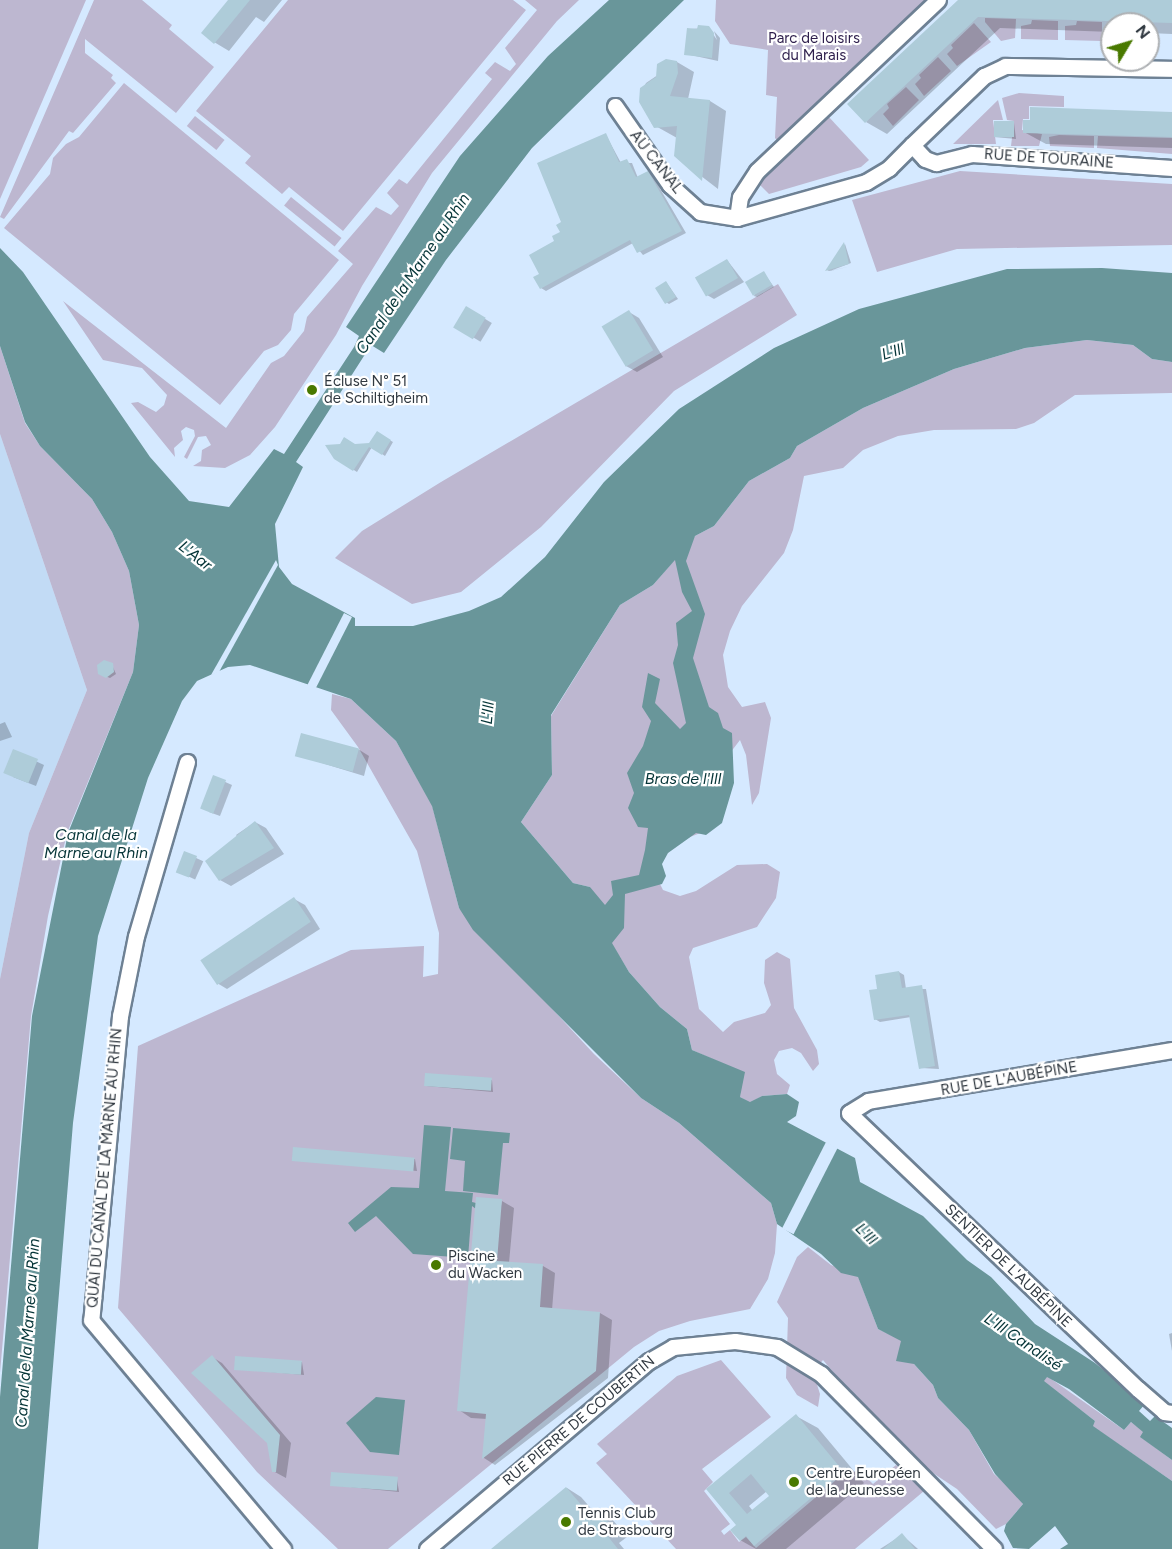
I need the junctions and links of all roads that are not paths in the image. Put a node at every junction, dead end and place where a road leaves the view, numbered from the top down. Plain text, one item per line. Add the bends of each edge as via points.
1 (938, 0) edge
2 (1172, 69) edge
3 (615, 106) dead end
4 (912, 145) junction
5 (1172, 168) edge
6 (737, 218) junction
7 (187, 762) dead end
8 (1172, 1050) edge
9 (849, 1113) joint
10 (1172, 1413) edge
11 (283, 1549) edge
12 (427, 1549) edge
13 (994, 1549) edge

1 - 6 street via 757,171 740,197
2 - 4 street via 1005,66 984,76
3 - 6 street, AU CANAL via 670,185 700,212
4 - 5 street, RUE DE TOURAINE via 925,159 936,163 972,154
4 - 6 street via 889,168 866,182
7 - 11 street, QUAI DU CANAL DE LA MARNE AU RHIN via 136,936 120,1016 91,1320
8 - 9 street, RUE DE L'AUBÉPINE via 868,1101
9 - 10 street, SENTIER DE L'AUBÉPINE via 1122,1374 1164,1412
12 - 13 street, RUE PIERRE DE COUBERTIN via 649,1361 673,1347 735,1341 777,1347 821,1374

